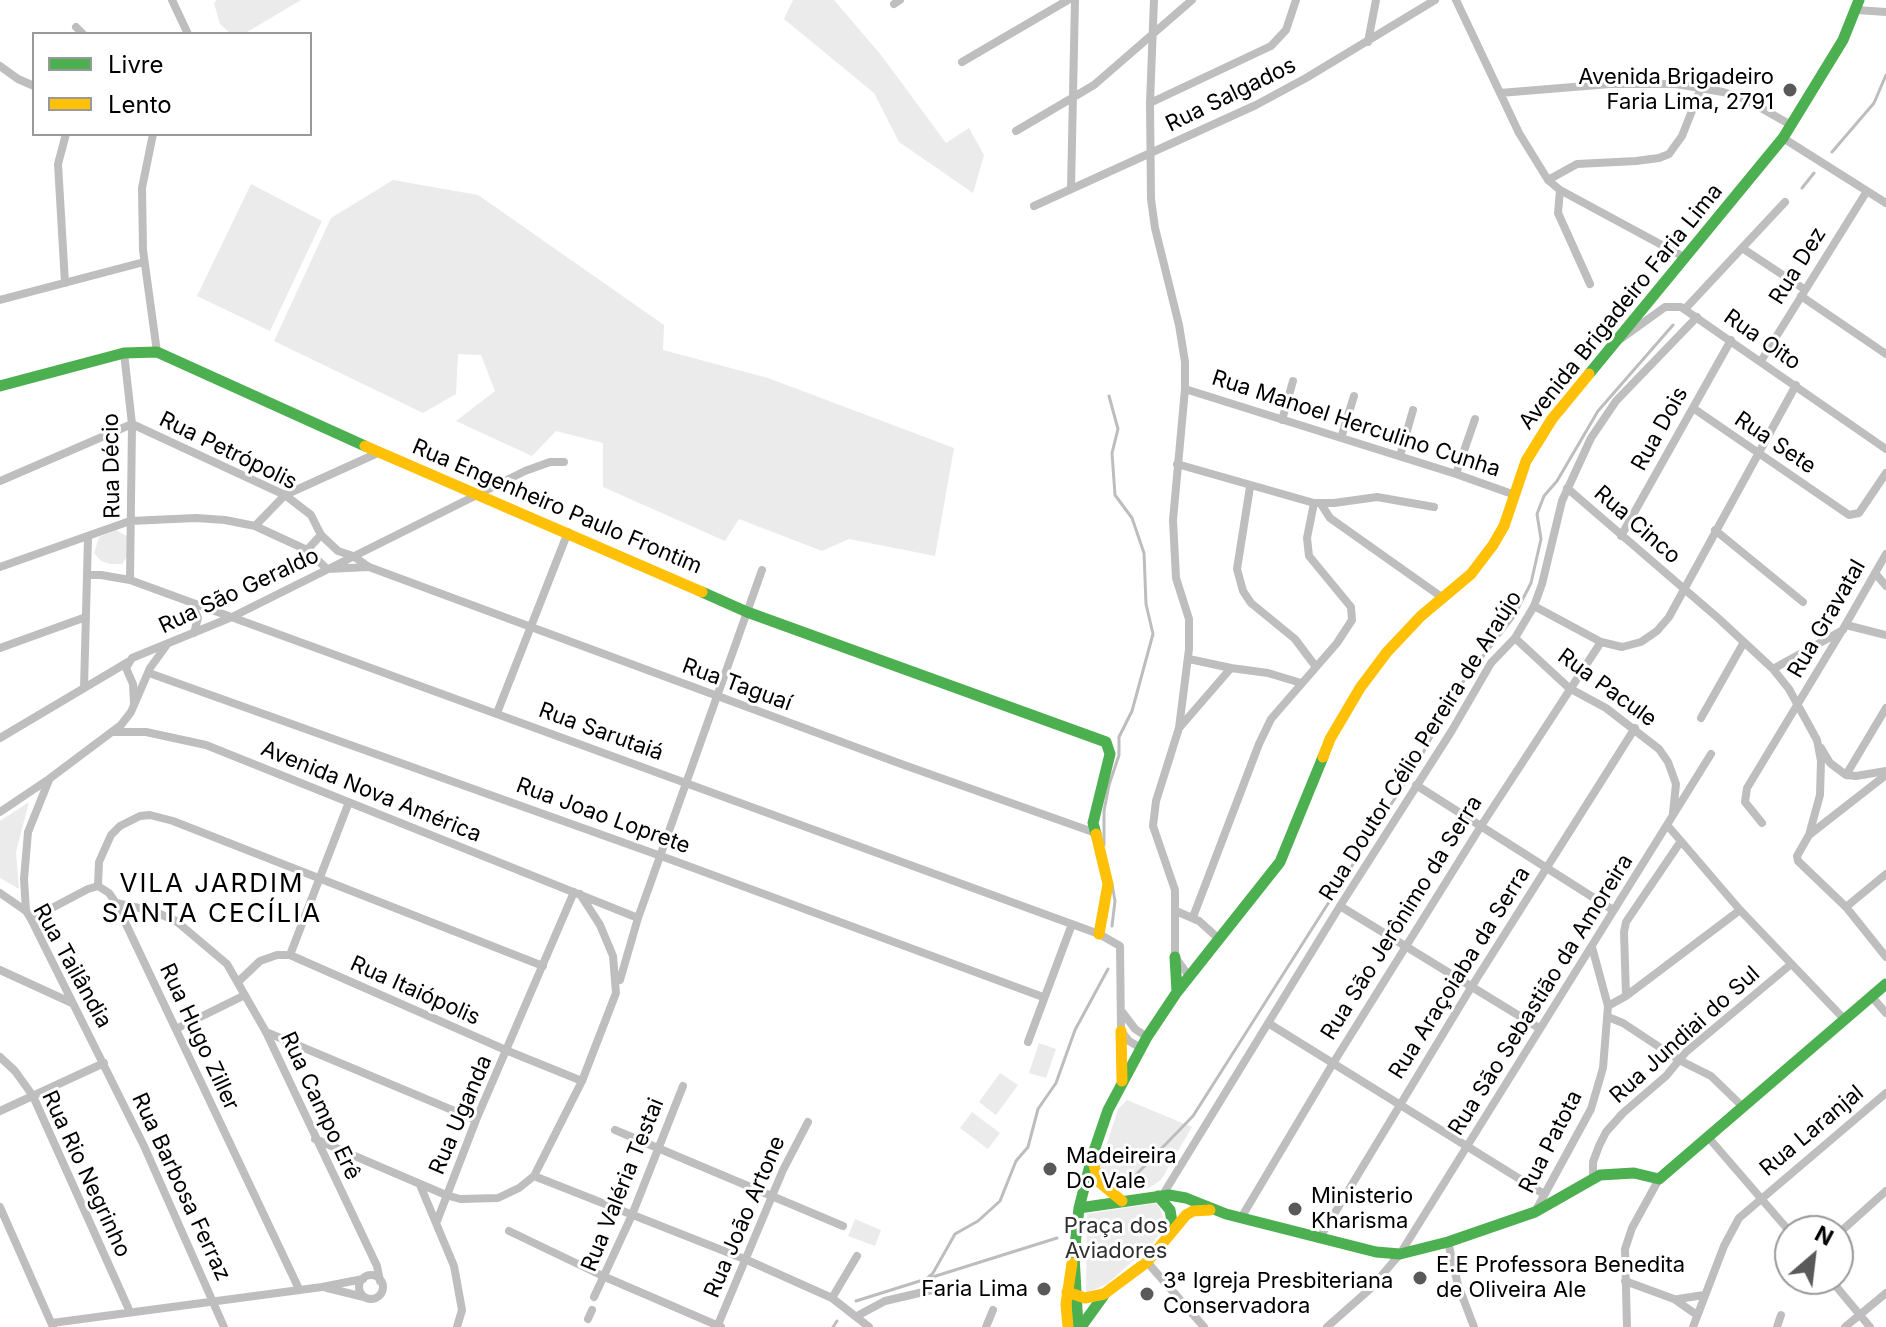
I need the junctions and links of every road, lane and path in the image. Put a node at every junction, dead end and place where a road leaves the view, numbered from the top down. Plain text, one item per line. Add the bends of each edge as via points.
1 (172, 0) edge
2 (1068, 0) edge
3 (1075, 0) edge
4 (1154, 0) edge
5 (1192, 0) edge
6 (1296, 0) edge
7 (1376, 0) edge
8 (1435, 0) edge
9 (1456, 0) edge
10 (1858, 5) edge
11 (1886, 12) edge
12 (76, 27) dead end
13 (81, 32) edge
14 (187, 32) edge
15 (1153, 34) junction
16 (1368, 42) junction
17 (962, 62) dead end
18 (0, 66) edge
19 (32, 85) edge
20 (1701, 88) junction
21 (1500, 93) junction
22 (1073, 98) junction
23 (1150, 103) junction
24 (1791, 125) junction
25 (1016, 131) dead end
26 (65, 136) edge
27 (152, 136) edge
28 (1783, 138) junction
29 (1149, 154) junction
30 (1548, 180) junction
31 (1071, 189) junction
32 (1560, 190) junction
33 (1867, 191) junction
34 (1785, 202) dead end
35 (1886, 203) edge
36 (1034, 206) dead end
37 (1742, 248) junction
38 (1684, 257) junction
39 (144, 262) junction
40 (65, 283) junction
41 (1590, 284) dead end
42 (1802, 292) junction
43 (0, 300) edge
44 (1685, 309) junction
45 (1697, 317) junction
46 (1731, 340) junction
47 (1614, 341) junction
48 (157, 352) junction
49 (124, 353) junction
50 (1886, 354) edge
51 (1761, 361) junction
52 (1293, 381) dead end
53 (1796, 385) junction
54 (0, 386) edge
55 (1185, 389) junction
56 (1354, 396) dead end
57 (1693, 408) junction
58 (1413, 410) dead end
59 (1475, 419) dead end
60 (1282, 420) junction
61 (132, 424) junction
62 (1341, 438) junction
63 (1886, 449) edge
64 (380, 452) junction
65 (1760, 453) junction
66 (1400, 456) junction
67 (564, 462) dead end
68 (1177, 464) junction
69 (1886, 473) edge
70 (1456, 474) junction
71 (0, 481) edge
72 (1250, 487) junction
73 (1567, 488) junction
74 (285, 495) junction
75 (1515, 495) junction
76 (476, 496) junction
77 (1317, 503) junction
78 (1434, 507) dead end
79 (130, 521) junction
80 (255, 526) junction
81 (1715, 530) junction
82 (568, 532) junction
83 (321, 535) junction
84 (1621, 536) junction
85 (88, 538) junction
86 (307, 550) junction
87 (353, 556) junction
88 (1885, 556) edge
89 (0, 567) edge
90 (369, 567) junction
91 (327, 569) junction
92 (762, 570) dead end
93 (1875, 573) junction
94 (88, 575) junction
95 (130, 580) junction
96 (1886, 586) edge
97 (1683, 589) junction
98 (1443, 598) junction
99 (1803, 602) dead end
100 (192, 603) junction
101 (1534, 606) junction
102 (747, 612) junction
103 (86, 617) junction
104 (232, 617) junction
105 (1844, 627) junction
106 (532, 628) junction
107 (194, 633) junction
108 (1886, 635) edge
109 (1515, 638) junction
110 (1601, 642) junction
111 (1744, 642) junction
112 (167, 646) junction
113 (0, 648) edge
114 (138, 657) junction
115 (1189, 659) junction
116 (128, 662) junction
117 (1316, 667) junction
118 (1231, 668) junction
119 (1773, 669) junction
120 (148, 672) junction
121 (130, 677) junction
122 (100, 678) junction
123 (1301, 683) junction
124 (84, 688) junction
125 (1569, 688) junction
126 (716, 696) junction
127 (1799, 703) junction
128 (133, 707) junction
129 (1886, 708) edge
130 (497, 713) junction
131 (1701, 718) dead end
132 (1179, 728) junction
133 (1635, 728) junction
134 (114, 732) junction
135 (146, 732) junction
136 (0, 738) edge
137 (1817, 740) junction
138 (1711, 754) dead end
139 (1886, 773) edge
140 (1846, 775) junction
141 (49, 779) junction
142 (686, 783) junction
143 (1416, 785) junction
144 (36, 788) junction
145 (349, 802) junction
146 (38, 807) junction
147 (0, 812) edge
148 (1670, 822) junction
149 (1762, 823) dead end
150 (1481, 826) junction
151 (1093, 832) junction
152 (1809, 835) junction
153 (1681, 841) junction
154 (661, 856) junction
155 (1546, 868) junction
156 (1886, 874) edge
157 (321, 877) junction
158 (98, 886) junction
159 (0, 893) edge
160 (577, 893) junction
161 (116, 903) junction
162 (1340, 906) junction
163 (1846, 907) junction
164 (1613, 910) junction
165 (1740, 910) junction
166 (1176, 911) junction
167 (28, 915) junction
168 (1193, 917) junction
169 (638, 918) junction
170 (1072, 924) junction
171 (1099, 934) junction
172 (1219, 939) junction
173 (1406, 946) junction
174 (1592, 947) junction
175 (290, 955) junction
176 (1175, 957) junction
177 (1886, 957) edge
178 (1790, 965) junction
179 (543, 966) junction
180 (0, 970) edge
181 (1189, 976) junction
182 (61, 981) junction
183 (239, 981) junction
184 (1886, 984) edge
185 (1472, 986) junction
186 (46, 989) junction
187 (1177, 992) junction
188 (616, 993) junction
189 (245, 995) junction
190 (1626, 996) junction
191 (1043, 997) junction
192 (1872, 997) junction
193 (72, 1003) junction
194 (1608, 1006) junction
195 (1123, 1013) junction
196 (1886, 1013) edge
197 (1608, 1017) junction
198 (1845, 1020) junction
199 (1268, 1023) junction
200 (1539, 1028) junction
201 (176, 1029) junction
202 (1121, 1031) junction
203 (266, 1032) junction
204 (1028, 1042) dead end
205 (1144, 1042) junction
206 (508, 1051) junction
207 (0, 1057) edge
208 (1679, 1060) junction
209 (104, 1063) junction
210 (1332, 1065) junction
211 (582, 1081) junction
212 (1122, 1082) junction
213 (683, 1086) dead end
214 (1886, 1093) edge
215 (33, 1096) junction
216 (1400, 1106) junction
217 (1743, 1107) junction
218 (0, 1111) edge
219 (476, 1120) junction
220 (808, 1122) dead end
221 (615, 1130) dead end
222 (1708, 1137) junction
223 (315, 1139) junction
224 (1467, 1147) junction
225 (659, 1148) junction
226 (1092, 1157) junction
227 (534, 1176) junction
228 (1593, 1178) junction
229 (1659, 1179) junction
230 (419, 1184) junction
231 (1886, 1191) edge
232 (1544, 1194) junction
233 (446, 1195) junction
234 (1160, 1196) junction
235 (772, 1197) junction
236 (1761, 1197) junction
237 (1122, 1201) junction
238 (1079, 1208) junction
239 (0, 1209) edge
240 (1211, 1210) junction
241 (1535, 1212) junction
242 (632, 1215) junction
243 (1776, 1215) edge
244 (1241, 1218) junction
245 (1854, 1220) edge
246 (437, 1221) junction
247 (843, 1226) dead end
248 (1173, 1228) junction
249 (509, 1231) dead end
250 (1319, 1239) junction
251 (1448, 1242) junction
252 (366, 1247) junction
253 (1400, 1254) junction
254 (857, 1256) dead end
255 (747, 1260) junction
256 (1147, 1262) junction
257 (366, 1277) junction
258 (605, 1277) junction
259 (380, 1281) junction
260 (1625, 1281) junction
261 (322, 1287) junction
262 (945, 1287) dead end
263 (299, 1289) junction
264 (1886, 1293) edge
265 (1073, 1294) junction
266 (1104, 1294) junction
267 (1704, 1295) junction
268 (1843, 1295) edge
269 (364, 1297) junction
270 (594, 1297) dead end
271 (832, 1298) junction
272 (1674, 1299) junction
273 (213, 1301) junction
274 (592, 1310) dead end
275 (993, 1310) dead end
276 (130, 1312) junction
277 (1697, 1315) junction
278 (1781, 1315) dead end
279 (1860, 1315) junction
280 (857, 1316) junction
281 (588, 1319) dead end
282 (53, 1325) edge
283 (224, 1327) edge
284 (457, 1327) edge
285 (718, 1327) edge
286 (869, 1327) edge
287 (986, 1327) edge
288 (1068, 1327) edge
289 (1079, 1327) edge
290 (1204, 1327) edge
291 (1327, 1327) edge
292 (1474, 1327) edge
293 (1627, 1327) edge
294 (1693, 1327) edge
295 (1777, 1327) edge
296 (1845, 1327) edge
297 (1870, 1327) edge

1 - 14 street
2 - 17 street
3 - 22 street
4 - 15 street
5 - 15 street
6 - 23 street via 1286,30 1271,46
7 - 16 street
8 - 16 street, Rua Salgados
9 - 21 street
10 - 11 street
10 - 24 street, Avenida Brigadeiro Faria Lima
12 - 13 street
15 - 22 street
15 - 23 street
16 - 29 street, Rua Salgados via 1256,105
18 - 19 street
20 - 21 street via 1653,82
20 - 24 street via 1745,99
20 - 30 street via 1669,154 1577,164
21 - 30 street
22 - 25 street
22 - 31 street
23 - 29 street
24 - 28 street, Avenida Brigadeiro Faria Lima
26 - 40 street via 58,164
27 - 39 street via 142,188
28 - 33 street
28 - 38 street, Avenida Brigadeiro Faria Lima
29 - 31 street, Rua Salgados
29 - 55 street via 1155,228 1183,344
30 - 32 street
31 - 36 street, Rua Salgados
32 - 38 street
32 - 41 street via 1558,213
33 - 35 street
33 - 42 street, Rua Dez
34 - 37 street
37 - 42 street
37 - 44 street
38 - 47 street, Avenida Brigadeiro Faria Lima
39 - 40 street
39 - 48 street
40 - 43 street
42 - 50 street
42 - 51 street, Rua Dez
44 - 45 street, Rua Oito
44 - 47 street via 1665,307
45 - 46 street, Rua Oito
45 - 73 street, Rua Doutor Célio Pereira de Araújo via 1616,401
46 - 51 street, Rua Oito
46 - 57 street, Rua Dois
47 - 75 street, Avenida Brigadeiro Faria Lima via 1537,443
48 - 49 street, Rua Engenheiro Paulo Frontim
48 - 64 street, Rua Engenheiro Paulo Frontim
49 - 54 street, Rua Engenheiro Paulo Frontim
49 - 61 street, Rua Décio
51 - 53 street, Rua Oito
52 - 60 street
53 - 63 street, Rua Oito
53 - 65 street
55 - 60 street, Rua Manoel Herculino Cunha
55 - 68 street
56 - 62 street
57 - 65 street, Rua Sete
57 - 84 street, Rua Dois
58 - 66 street
59 - 70 street
60 - 62 street, Rua Manoel Herculino Cunha
61 - 71 street, Rua Petrópolis
61 - 74 street, Rua Petrópolis
61 - 79 street, Rua Décio
62 - 66 street, Rua Manoel Herculino Cunha
64 - 74 street
64 - 76 street, Rua Engenheiro Paulo Frontim
65 - 69 street, Rua Sete via 1849,515 1859,513
65 - 81 street
66 - 70 street, Rua Manoel Herculino Cunha
67 - 76 street, Rua São Geraldo via 525,471
68 - 72 street
68 - 115 street via 1176,578 1189,619
70 - 75 street, Rua Manoel Herculino Cunha
72 - 77 street
72 - 117 street via 1237,569 1243,591 1295,639
73 - 84 street, Rua Cinco
73 - 101 street, Rua Doutor Célio Pereira de Araújo
74 - 80 street
74 - 83 street, Rua Petrópolis via 311,515
75 - 98 street, Avenida Brigadeiro Faria Lima via 1493,545
76 - 82 street, Rua Engenheiro Paulo Frontim
76 - 87 street, Rua São Geraldo
77 - 78 street via 1377,497
77 - 98 street via 1330,518
77 - 117 street via 1307,538 1309,556 1352,613 1348,630
79 - 80 street via 196,518
79 - 85 street
79 - 95 street, Rua Décio
80 - 86 street
81 - 97 street
81 - 99 street
82 - 102 street, Rua Engenheiro Paulo Frontim
82 - 106 street
83 - 86 street
83 - 87 street, Rua São Geraldo via 338,551
84 - 97 street, Rua Cinco
85 - 89 street
85 - 94 street
86 - 91 street
87 - 90 street, Rua Taguaí
87 - 91 street, Rua São Geraldo
88 - 93 street, Rua Gravatal
90 - 91 street, Rua Taguaí
90 - 106 street, Rua Taguaí
91 - 104 street, Rua São Geraldo
92 - 102 street
93 - 96 street
93 - 105 street, Rua Gravatal
94 - 95 street, Rua Sarutaiá
94 - 103 street
95 - 100 street, Rua Sarutaiá
97 - 110 street via 1669,617 1641,642 1622,647
97 - 111 street, Rua Cinco
98 - 172 street, Avenida Brigadeiro Faria Lima via 1387,652 1360,688 1330,739 1280,862
100 - 104 street, Rua Sarutaiá
100 - 107 street via 198,618
101 - 109 street, Rua Doutor Célio Pereira de Araújo
101 - 110 street
102 - 126 street
102 - 151 street, Rua Engenheiro Paulo Frontim via 1098,739 1109,746 1110,754
103 - 113 street
103 - 124 street
104 - 107 street, Rua São Geraldo
104 - 130 street, Rua Sarutaiá
105 - 108 street
105 - 119 street
105 - 127 street, Rua Gravatal
106 - 126 street, Rua Taguaí
106 - 130 street
107 - 112 street, Rua São Geraldo
109 - 125 street, Rua Pacule
109 - 143 street, Rua Doutor Célio Pereira de Araújo via 1491,663
110 - 125 street, Rua São Jerônimo da Serra
111 - 119 street, Rua Cinco
111 - 131 street
112 - 114 street, Rua São Geraldo
112 - 120 street
114 - 116 street
114 - 120 street via 145,659
115 - 118 street
115 - 132 street
116 - 121 street
116 - 122 street
117 - 123 street
118 - 123 street
118 - 132 street
119 - 127 street, Rua Cinco
120 - 121 street via 139,680
120 - 128 street
120 - 154 street, Rua Joao Loprete
121 - 122 street
121 - 128 street
122 - 124 street
123 - 168 street via 1271,719 1259,744
124 - 136 street
125 - 133 street, Rua Pacule
125 - 150 street, Rua São Jerônimo da Serra
126 - 142 street
126 - 151 street, Rua Taguaí
127 - 137 street, Rua Cinco
127 - 149 street, Rua Gravatal via 1744,794 1748,810
128 - 134 street
128 - 135 street via 135,723
129 - 140 street
130 - 142 street, Rua Sarutaiá
132 - 166 street via 1153,820 1173,880
133 - 148 street, Rua Pacule via 1668,762 1676,784
133 - 155 street, Rua Araçoiaba da Serra
134 - 135 street, Avenida Nova América
134 - 141 street
135 - 145 street, Avenida Nova América via 206,745
137 - 140 street via 1830,763
137 - 152 street via 1820,795
138 - 148 street, Rua São Sebastião da Amoreira
139 - 140 street
139 - 152 street
141 - 144 street
141 - 146 street
142 - 154 street
142 - 170 street, Rua Sarutaiá
143 - 150 street
143 - 162 street, Rua Doutor Célio Pereira de Araújo
144 - 146 street
144 - 147 street
145 - 157 street
145 - 160 street, Avenida Nova América
146 - 167 street via 28,832
148 - 153 street
148 - 164 street, Rua São Sebastião da Amoreira
150 - 155 street
150 - 173 street, Rua São Jerônimo da Serra
151 - 171 street via 1108,884
152 - 163 street via 1797,858
153 - 165 street
153 - 190 street via 1626,922
154 - 169 street
154 - 191 street, Rua Joao Loprete
155 - 164 street
155 - 185 street, Rua Araçoiaba da Serra
156 - 163 street
157 - 158 street via 150,815 130,819 111,835 99,862
157 - 175 street
157 - 179 street
158 - 161 street, Rua Hugo Ziller
158 - 167 street
159 - 167 street, Rua Tailândia
160 - 169 street, Avenida Nova América
160 - 179 street, Rua Uganda
160 - 188 street via 600,925 613,956
161 - 183 street, Rua Campo Erê via 176,921 227,964
161 - 201 street, Rua Hugo Ziller
162 - 173 street
162 - 199 street, Rua Doutor Célio Pereira de Araújo
163 - 177 street
164 - 174 street, Rua São Sebastião da Amoreira
165 - 178 street
165 - 190 street
166 - 168 street
166 - 176 street
167 - 182 street, Rua Tailândia
168 - 172 street
169 - 188 street
170 - 171 street, Rua Sarutaiá
170 - 191 street
171 - 195 street via 1120,946
172 - 181 street, Avenida Brigadeiro Faria Lima
173 - 185 street
173 - 210 street, Rua São Jerônimo da Serra
174 - 194 street, Rua Patota
174 - 200 street, Rua São Sebastião da Amoreira
175 - 183 street via 260,961
175 - 206 street, Rua Itaiópolis
176 - 181 street
176 - 187 street
178 - 198 street
178 - 208 street, Rua Jundiai do Sul
179 - 206 street, Rua Uganda
180 - 186 street
181 - 187 street, Avenida Brigadeiro Faria Lima
182 - 186 street
182 - 193 street, Rua Tailândia
183 - 189 street, Rua Campo Erê
184 - 192 street
185 - 200 street
185 - 216 street, Rua Araçoiaba da Serra
186 - 193 street
187 - 205 street, Avenida Brigadeiro Faria Lima
188 - 211 street
189 - 201 street
189 - 203 street, Rua Campo Erê
190 - 194 street
191 - 204 street
192 - 196 street
192 - 198 street
193 - 209 street, Rua Tailândia
194 - 197 street, Rua Patota
195 - 202 street
195 - 205 street
197 - 208 street
197 - 232 street, Rua Patota via 1603,1068 1591,1109
198 - 217 street
199 - 210 street
199 - 234 street, Rua Doutor Célio Pereira de Araújo
200 - 224 street, Rua São Sebastião da Amoreira
201 - 263 street, Rua Hugo Ziller
202 - 205 street via 1129,1041
202 - 212 street
203 - 219 street
203 - 223 street, Rua Campo Erê
205 - 212 street, Avenida Brigadeiro Faria Lima
206 - 211 street, Rua Itaiópolis
206 - 219 street, Rua Uganda
207 - 215 street, Rua Rio Negrinho
208 - 217 street via 1711,1076
208 - 228 street, Rua Jundiai do Sul via 1606,1132 1593,1162
209 - 215 street
209 - 273 street, Rua Barbosa Ferraz
210 - 216 street
210 - 244 street, Rua São Jerônimo da Serra
211 - 227 street
212 - 226 street, Avenida Brigadeiro Faria Lima
213 - 225 street, Rua Valéria Testai
214 - 236 street, Rua Laranjal
215 - 218 street
215 - 276 street, Rua Rio Negrinho
216 - 224 street
216 - 250 street, Rua Araçoiaba da Serra
217 - 222 street
219 - 233 street, Rua Uganda
220 - 235 street, Rua João Artone
221 - 225 street
222 - 229 street
222 - 236 street
223 - 230 street
223 - 252 street, Rua Campo Erê
224 - 232 street
224 - 253 street, Rua São Sebastião da Amoreira
225 - 235 street
225 - 242 street, Rua Valéria Testai
226 - 237 street via 1098,1181
226 - 238 street, Avenida Brigadeiro Faria Lima
227 - 233 street via 490,1200
227 - 242 street
228 - 229 street via 1614,1172
228 - 241 street
229 - 260 street via 1632,1228 1625,1249
230 - 233 street
230 - 246 street
231 - 245 street
232 - 241 street, Rua Patota
233 - 246 street, Rua Uganda
234 - 237 street
234 - 240 street via 1186,1198
234 - 248 street
235 - 247 street
235 - 255 street, Rua João Artone
236 - 243 street
236 - 267 street, Rua Laranjal via 1730,1231
237 - 238 street
238 - 265 street, Avenida Brigadeiro Faria Lima
239 - 282 street
240 - 244 street
240 - 248 street via 1193,1211
241 - 251 street
242 - 255 street
242 - 258 street, Rua Valéria Testai
244 - 250 street
246 - 284 street via 461,1300
248 - 256 street
249 - 258 street
250 - 253 street
251 - 253 street
251 - 292 street
252 - 257 street, Rua Campo Erê
252 - 259 street, Rua Campo Erê
253 - 291 street, Rua São Sebastião da Amoreira
254 - 271 street
255 - 271 street
255 - 285 street, Rua João Artone
256 - 266 street
256 - 290 street
257 - 259 street
257 - 261 street
257 - 269 street via 359,1288
258 - 270 street, Rua Valéria Testai
258 - 285 street
259 - 269 street via 379,1296
260 - 272 street
260 - 293 street
261 - 263 street
261 - 269 street
262 - 280 street via 885,1301
263 - 273 street
264 - 279 street
265 - 266 street
265 - 288 street, Avenida Brigadeiro Faria Lima
265 - 289 street, Avenida Brigadeiro Faria Lima
266 - 289 street
267 - 272 street
267 - 277 street, Rua Laranjal
268 - 279 street
271 - 280 street
272 - 277 street
273 - 276 street
273 - 283 street, Rua Barbosa Ferraz
274 - 281 street
275 - 287 street
276 - 282 street
277 - 294 street, Rua Laranjal
278 - 295 street
279 - 296 street
279 - 297 street
280 - 286 street

